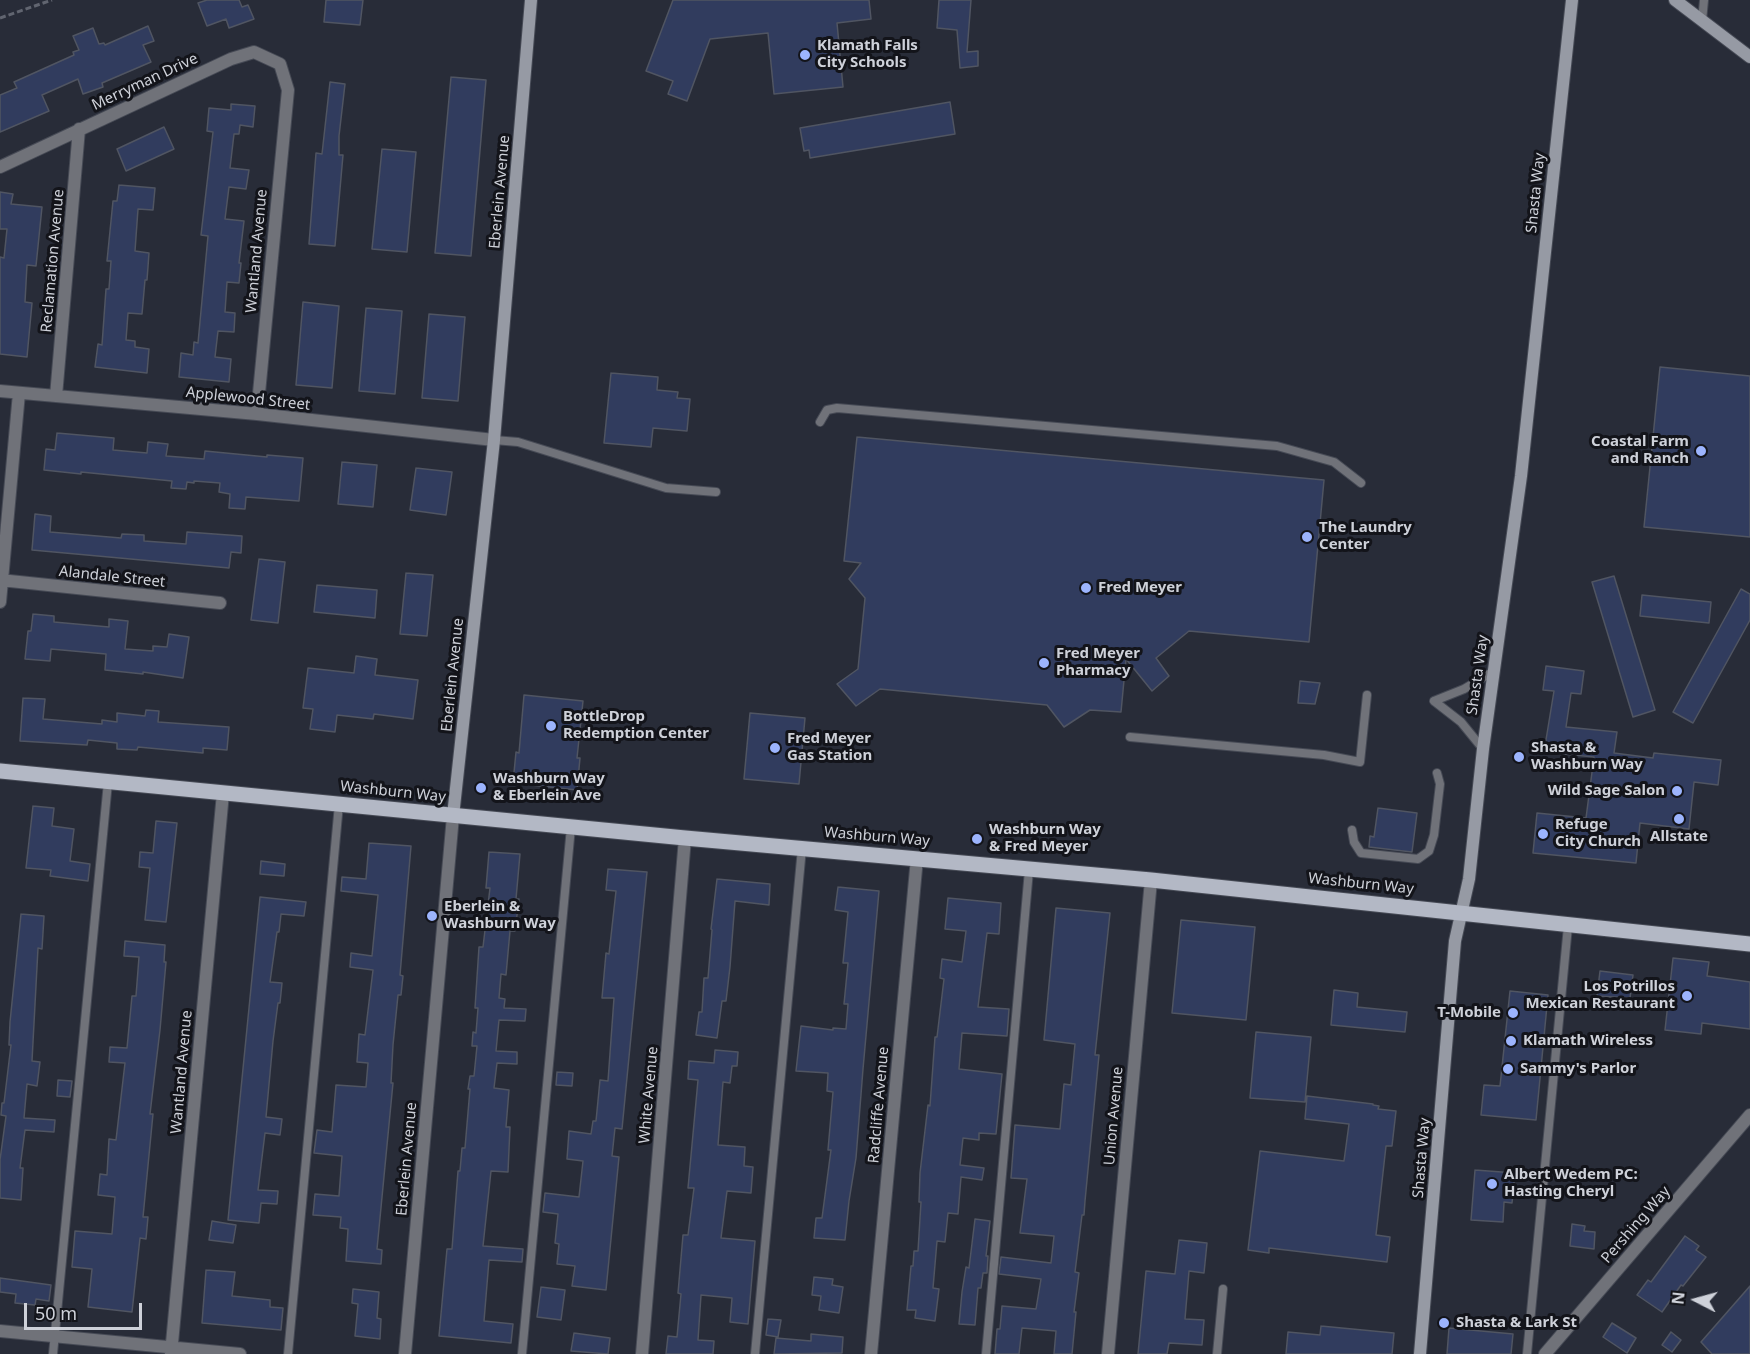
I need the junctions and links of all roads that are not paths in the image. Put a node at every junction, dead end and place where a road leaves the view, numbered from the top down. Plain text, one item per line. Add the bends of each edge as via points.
1 (531, 0) edge
2 (1572, 0) edge
3 (1675, 0) edge
4 (1704, 0) edge
5 (1702, 21) junction
6 (1750, 57) edge
7 (288, 90) joint
8 (80, 129) junction
9 (0, 167) edge
10 (0, 391) edge
11 (19, 393) junction
12 (56, 396) junction
13 (257, 414) junction
14 (820, 422) dead end
15 (494, 440) junction
16 (1360, 483) dead end
17 (716, 492) dead end
18 (1, 580) edge
19 (0, 602) edge
20 (220, 603) dead end
21 (1494, 671) junction
22 (1367, 694) dead end
23 (1130, 737) dead end
24 (1483, 749) junction
25 (0, 771) edge
26 (1437, 772) dead end
27 (108, 782) junction
28 (223, 793) junction
29 (339, 804) junction
30 (453, 816) junction
31 (571, 827) junction
32 (1352, 831) dead end
33 (686, 838) junction
34 (801, 848) junction
35 (917, 858) junction
36 (1029, 870) junction
37 (1150, 880) junction
38 (1462, 912) junction
39 (1568, 926) junction
40 (1750, 944) edge
41 (1750, 1115) edge
42 (1223, 1290) dead end
43 (0, 1331) edge
44 (55, 1336) junction
45 (171, 1351) edge
46 (53, 1354) edge
47 (240, 1354) edge
48 (288, 1354) edge
49 (405, 1354) edge
50 (522, 1354) edge
51 (642, 1354) edge
52 (755, 1354) edge
53 (871, 1354) edge
54 (986, 1354) edge
55 (1108, 1354) edge
56 (1217, 1354) edge
57 (1420, 1354) edge
58 (1527, 1354) edge
59 (1545, 1354) edge

1 - 15 main road, Eberlein Avenue
2 - 21 main road, Shasta Way via 1521,476
3 - 5 main road
4 - 5 lane
5 - 6 main road
7 - 8 street, Merryman Drive via 280,64 254,52
7 - 13 street, Wantland Avenue
8 - 9 street, Merryman Drive
8 - 12 street, Reclamation Avenue
10 - 11 street, Applewood Street
11 - 12 street, Applewood Street
11 - 18 street
12 - 13 street, Applewood Street
13 - 15 street, Applewood Street
14 - 16 lane via 827,410 837,408 1277,446 1334,462
15 - 17 lane via 518,442 666,488
15 - 30 main road, Eberlein Avenue
18 - 19 street
18 - 20 street, Alandale Street
21 - 24 main road, Shasta Way
21 - 24 lane via 1434,701 1461,722
22 - 23 lane via 1360,762 1324,755
24 - 38 main road, Shasta Way via 1470,879
25 - 27 main road, Washburn Way
26 - 32 lane via 1440,784 1434,835 1429,851 1418,859 1361,853
27 - 28 main road, Washburn Way
27 - 44 lane
28 - 29 main road, Washburn Way
28 - 45 street, Wantland Avenue
29 - 30 main road, Washburn Way
29 - 48 lane
30 - 31 main road, Washburn Way
30 - 49 street, Eberlein Avenue
31 - 33 main road, Washburn Way
31 - 50 lane
33 - 34 main road, Washburn Way
33 - 51 street, White Avenue
34 - 35 main road, Washburn Way
34 - 52 lane
35 - 36 main road, Washburn Way
35 - 53 street, Radcliffe Avenue
36 - 37 main road, Washburn Way
36 - 54 lane
37 - 38 main road, Washburn Way
37 - 55 street, Union Avenue
38 - 39 main road, Washburn Way
38 - 57 main road, Shasta Way via 1455,941
39 - 40 main road, Washburn Way
39 - 58 lane
41 - 59 street, Pershing Way
42 - 56 lane
43 - 44 street
44 - 45 street
44 - 46 lane
45 - 47 street

